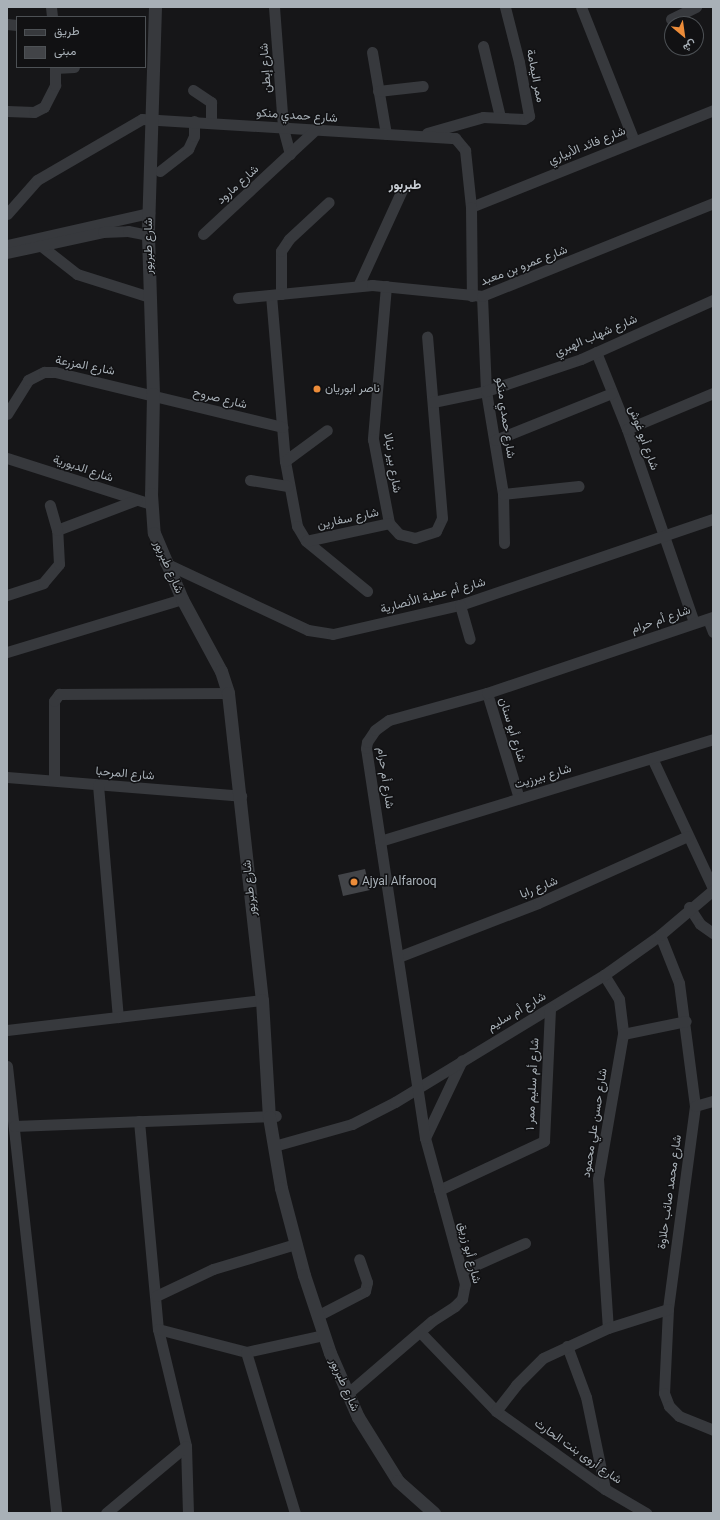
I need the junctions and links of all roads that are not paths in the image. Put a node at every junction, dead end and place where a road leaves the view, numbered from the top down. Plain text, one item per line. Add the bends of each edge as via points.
1 (155, 7) edge
2 (274, 7) edge
3 (505, 7) edge
4 (581, 7) edge
5 (696, 7) edge
6 (678, 16) edge
7 (483, 46) dead end
8 (372, 52) dead end
9 (150, 62) edge
10 (55, 68) edge
11 (423, 86) dead end
12 (193, 90) dead end
13 (378, 91) junction
14 (713, 110) edge
15 (7, 111) edge
16 (500, 117) junction
17 (152, 119) junction
18 (194, 121) junction
19 (211, 122) junction
20 (283, 128) junction
21 (315, 130) junction
22 (386, 134) junction
23 (424, 134) junction
24 (634, 141) junction
25 (290, 154) junction
26 (160, 171) dead end
27 (402, 190) dead end
28 (329, 202) dead end
29 (713, 203) edge
30 (471, 207) junction
31 (149, 213) junction
32 (7, 214) edge
33 (203, 234) dead end
34 (148, 235) junction
35 (7, 245) edge
36 (40, 245) junction
37 (7, 253) edge
38 (358, 286) junction
39 (386, 286) junction
40 (276, 294) junction
41 (477, 296) junction
42 (150, 297) junction
43 (238, 298) dead end
44 (713, 300) edge
45 (428, 337) dead end
46 (596, 352) junction
47 (486, 391) junction
48 (612, 393) junction
49 (713, 393) edge
50 (153, 394) junction
51 (433, 402) junction
52 (7, 414) edge
53 (282, 427) junction
54 (627, 429) junction
55 (327, 430) dead end
56 (495, 440) junction
57 (7, 458) edge
58 (285, 461) junction
59 (250, 480) dead end
60 (288, 486) junction
61 (579, 486) dead end
62 (503, 494) junction
63 (136, 500) junction
64 (151, 504) junction
65 (50, 506) dead end
66 (713, 519) edge
67 (389, 523) junction
68 (57, 530) junction
69 (665, 534) junction
70 (306, 541) junction
71 (504, 543) dead end
72 (165, 562) junction
73 (367, 591) dead end
74 (7, 595) edge
75 (182, 599) junction
76 (460, 605) junction
77 (710, 618) edge
78 (694, 622) junction
79 (713, 632) edge
80 (470, 639) dead end
81 (7, 652) edge
82 (228, 693) junction
83 (487, 693) junction
84 (713, 739) edge
85 (652, 758) junction
86 (7, 777) edge
87 (54, 780) junction
88 (98, 785) junction
89 (241, 796) junction
90 (519, 798) junction
91 (688, 836) junction
92 (380, 841) junction
93 (713, 889) edge
94 (689, 907) junction
95 (713, 933) edge
96 (660, 935) junction
97 (398, 957) junction
98 (604, 975) junction
99 (262, 1000) junction
100 (550, 1008) junction
101 (118, 1017) junction
102 (686, 1021) junction
103 (7, 1030) edge
104 (623, 1034) junction
105 (462, 1060) junction
106 (7, 1066) edge
107 (416, 1090) junction
108 (713, 1101) edge
109 (695, 1106) junction
110 (272, 1112) junction
111 (140, 1121) junction
112 (14, 1126) junction
113 (425, 1138) junction
114 (278, 1148) junction
115 (439, 1190) junction
116 (295, 1239) junction
117 (525, 1243) dead end
118 (359, 1259) dead end
119 (462, 1270) junction
120 (156, 1296) junction
121 (668, 1309) junction
122 (316, 1316) junction
123 (608, 1328) junction
124 (158, 1329) junction
125 (420, 1332) junction
126 (323, 1335) junction
127 (567, 1346) junction
128 (246, 1352) junction
129 (347, 1394) junction
130 (496, 1410) junction
131 (713, 1430) edge
132 (186, 1446) junction
133 (605, 1489) junction
134 (56, 1513) edge
135 (106, 1513) edge
136 (188, 1513) edge
137 (295, 1513) edge
138 (434, 1513) edge
139 (646, 1513) edge

1 - 9 street, شارع طبربور
2 - 20 street, شارع إبطن
3 - 16 street, ممر اليمامة via 529,111 527,118
4 - 24 street
5 - 6 street
7 - 16 street
8 - 13 street
9 - 17 street, شارع طبربور
10 - 15 street via 55,85 44,107 34,112
11 - 13 street
12 - 19 street via 211,102
13 - 22 street
14 - 24 street, شارع فائد الأبياري
16 - 23 street, ممر اليمامة via 466,120
17 - 18 street, شارع حمدي منكو
17 - 31 street, شارع طبربور
17 - 32 street, شارع حمدي منكو via 136,121 37,180
18 - 19 street, شارع حمدي منكو
18 - 26 street via 194,136 188,149
19 - 20 street, شارع حمدي منكو
20 - 21 street, شارع حمدي منكو
20 - 25 street
21 - 22 street, شارع حمدي منكو
21 - 25 street, شارع مارود
22 - 23 street, شارع حمدي منكو
23 - 30 street, شارع حمدي منكو via 455,138 465,150
24 - 30 street, شارع فائد الأبياري
25 - 33 street, شارع مارود
27 - 38 street
28 - 40 street, شارع سفارين via 289,239 281,251
29 - 41 street, شارع عمرو بن معبد
30 - 41 street, شارع حمدي منكو
31 - 34 street, شارع طبربور
31 - 35 street
34 - 36 street via 112,231
34 - 42 street, شارع طبربور
36 - 37 street
36 - 42 street via 77,274
38 - 39 street, شارع عمرو بن معبد
38 - 40 street, شارع عمرو بن معبد
39 - 41 street, شارع عمرو بن معبد
39 - 67 street, شارع بير نبالا via 373,439
40 - 43 street, شارع عمرو بن معبد
40 - 53 street, شارع سفارين
41 - 47 street, شارع حمدي منكو
42 - 50 street, شارع طبربور
44 - 46 street, شارع شهاب الهبري
45 - 51 street, شارع سفارين
46 - 47 street, شارع شهاب الهبري
46 - 48 street, شارع أبو غوش
47 - 51 street
47 - 56 street, شارع حمدي منكو
48 - 54 street, شارع أبو غوش
48 - 56 street
49 - 54 street
50 - 52 street, شارع المزرعة via 44,372 23,384
50 - 53 street, شارع صروح
50 - 64 street, شارع طبربور
51 - 67 street, شارع سفارين via 441,524 432,533 416,538 399,534
53 - 58 street, شارع سفارين
54 - 69 street, شارع أبو غوش
55 - 58 street
56 - 62 street, شارع حمدي منكو
57 - 63 street, شارع الدبورية
58 - 60 street, شارع سفارين
59 - 60 street
60 - 70 street, شارع سفارين via 296,521
61 - 62 street
62 - 71 street, شارع حمدي منكو
63 - 64 street, شارع الدبورية
63 - 68 street
64 - 72 street, شارع طبربور via 155,540
65 - 68 street
66 - 69 street, شارع أم عطية الأنصارية
67 - 70 street, شارع سفارين
68 - 74 street via 59,564 54,574 43,584
69 - 76 street, شارع أم عطية الأنصارية
69 - 78 street, شارع أبو غوش
70 - 73 street
72 - 75 street, شارع طبربور
72 - 76 street, شارع أم عطية الأنصارية via 324,634 343,633
75 - 81 street
75 - 82 street, شارع طبربور via 217,662
76 - 80 street
77 - 78 street, شارع أم حرام
77 - 79 street
78 - 83 street, شارع أم حرام
82 - 87 street via 59,694 54,701
82 - 89 street, شارع طبربور
83 - 90 street, شارع أبو سنان
83 - 92 street, شارع أم حرام via 389,720 370,736 366,748
84 - 85 street, شارع بيرزيت
85 - 90 street, شارع بيرزيت
85 - 91 street
86 - 87 street, شارع المرحبا
87 - 88 street, شارع المرحبا
88 - 89 street, شارع المرحبا
88 - 101 street
89 - 99 street, شارع طبربور
90 - 92 street, شارع بيرزيت
91 - 93 street
91 - 97 street, شارع رابا via 538,903
92 - 97 street, شارع أم حرام
93 - 94 street, شارع أم سليم
94 - 95 street via 700,924
94 - 96 street, شارع أم سليم
96 - 98 street, شارع أم سليم
96 - 102 street, شارع محمد صائب حلاوة via 676,972
97 - 107 street, شارع أم حرام
98 - 100 street, شارع أم سليم
98 - 104 street, شارع حسن علي محمود via 619,999
99 - 101 street
99 - 110 street, شارع طبربور
100 - 105 street, شارع أم سليم
100 - 115 street, شارع أم سليم ممر ١ via 544,1141
101 - 103 street
102 - 104 street
102 - 109 street, شارع محمد صائب حلاوة
104 - 123 street, شارع حسن علي محمود via 598,1179
105 - 107 street, شارع أم سليم
105 - 113 street
106 - 112 street
107 - 113 street, شارع أبو زريق
107 - 114 street, شارع أم سليم via 372,1115
108 - 109 street
109 - 121 street, شارع محمد صائب حلاوة
110 - 111 street
110 - 114 street, شارع طبربور
111 - 112 street
111 - 120 street
112 - 134 street
113 - 115 street, شارع أبو زريق
114 - 116 street, شارع طبربور
115 - 119 street, شارع أبو زريق
116 - 120 street via 213,1270
116 - 122 street, شارع طبربور
117 - 119 street
118 - 122 street via 367,1282 365,1291
119 - 125 street, شارع أبو زريق via 465,1284 462,1300
120 - 124 street
121 - 123 street
121 - 131 street, شارع محمد صائب حلاوة via 665,1399 679,1416
122 - 126 street, شارع طبربور
123 - 127 street
124 - 128 street
124 - 132 street
125 - 129 street, شارع أبو زريق
125 - 130 street, شارع أروى بنت الحارث
126 - 128 street
126 - 129 street, شارع طبربور
127 - 130 street via 534,1366
127 - 133 street via 587,1403
128 - 137 street
129 - 138 street, شارع طبربور via 391,1472 413,1497
130 - 133 street, شارع أروى بنت الحارث
132 - 135 street
132 - 136 street
133 - 139 street, شارع أروى بنت الحارث

